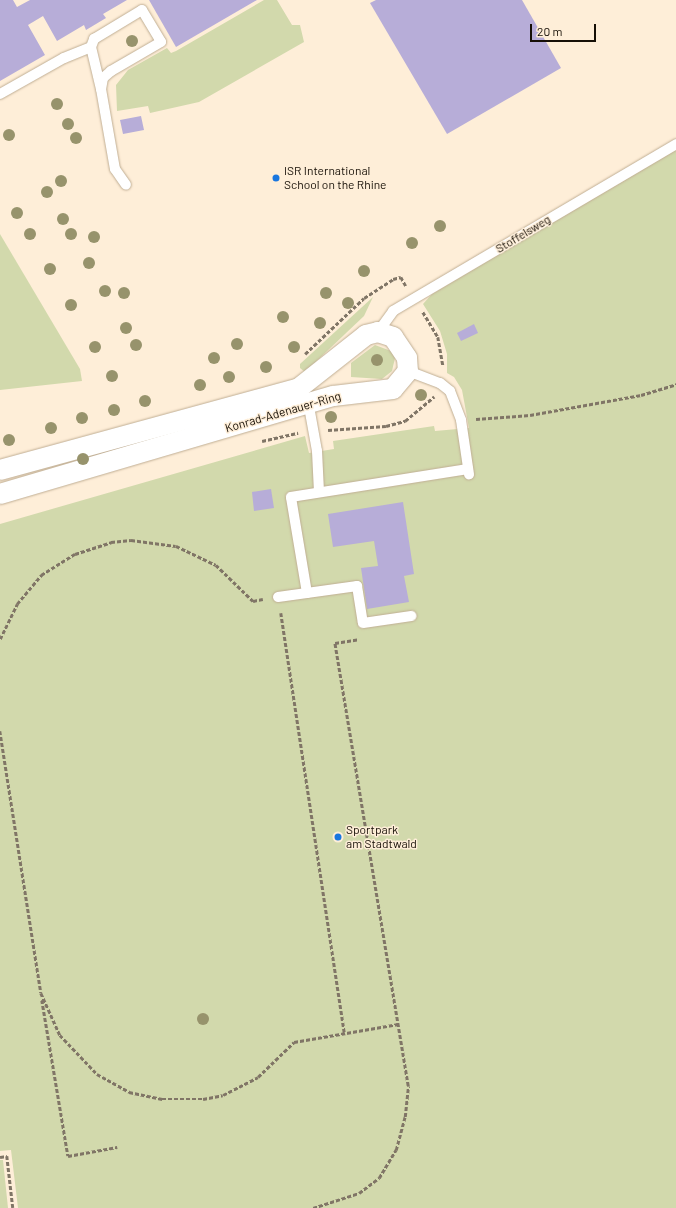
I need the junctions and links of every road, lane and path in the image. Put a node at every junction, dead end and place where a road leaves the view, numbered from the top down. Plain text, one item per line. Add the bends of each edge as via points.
1 (91, 47) junction
2 (101, 89) junction
3 (0, 94) edge
4 (676, 144) edge
5 (126, 185) dead end
6 (415, 299) junction
7 (378, 332) junction
8 (302, 356) dead end
9 (408, 371) junction
10 (676, 384) edge
11 (304, 395) junction
12 (461, 420) junction
13 (32, 464) junction
14 (0, 470) edge
15 (37, 484) junction
16 (318, 492) junction
17 (0, 494) edge
18 (307, 593) junction
19 (278, 597) junction
20 (411, 616) dead end
21 (363, 623) junction
22 (0, 639) edge
23 (0, 731) edge
24 (41, 993) junction
25 (398, 1024) junction
26 (346, 1034) junction
27 (117, 1147) dead end
28 (0, 1157) edge
29 (13, 1208) edge
30 (313, 1208) edge

1 - 2 lane
1 - 2 lane via 94,39 142,10 161,42 111,71 103,78
1 - 3 lane via 64,58
2 - 5 lane via 115,169
4 - 6 lane, Stoffelsweg
6 - 7 lane, Stoffelsweg via 394,311
6 - 8 path via 401,277 393,279 364,298
7 - 9 street via 392,337 403,347
7 - 11 street, Konrad-Adenauer-Ring via 357,340 314,380
9 - 11 street, Konrad-Adenauer-Ring via 393,389
9 - 12 lane via 440,383 450,391
10 - 12 path via 641,395 530,415
11 - 13 street, Konrad-Adenauer-Ring
11 - 15 street, Konrad-Adenauer-Ring
11 - 16 lane via 317,452
12 - 16 lane via 469,471
13 - 14 street, Konrad-Adenauer-Ring
13 - 15 street
15 - 17 street, Konrad-Adenauer-Ring
16 - 18 lane via 291,497
18 - 19 lane
18 - 21 lane via 358,586
19 - 22 path via 253,601 216,565 176,546 131,540 110,542 75,554 41,576 17,604
19 - 26 path
20 - 21 lane
21 - 25 path via 366,638 335,643
23 - 24 path
24 - 26 path via 60,1035 92,1070 124,1089 162,1099 182,1101 223,1095 267,1071 294,1042
24 - 27 path via 68,1156
25 - 26 path
25 - 30 path via 408,1086 405,1118 396,1150 379,1178 359,1193
28 - 29 path via 7,1156

